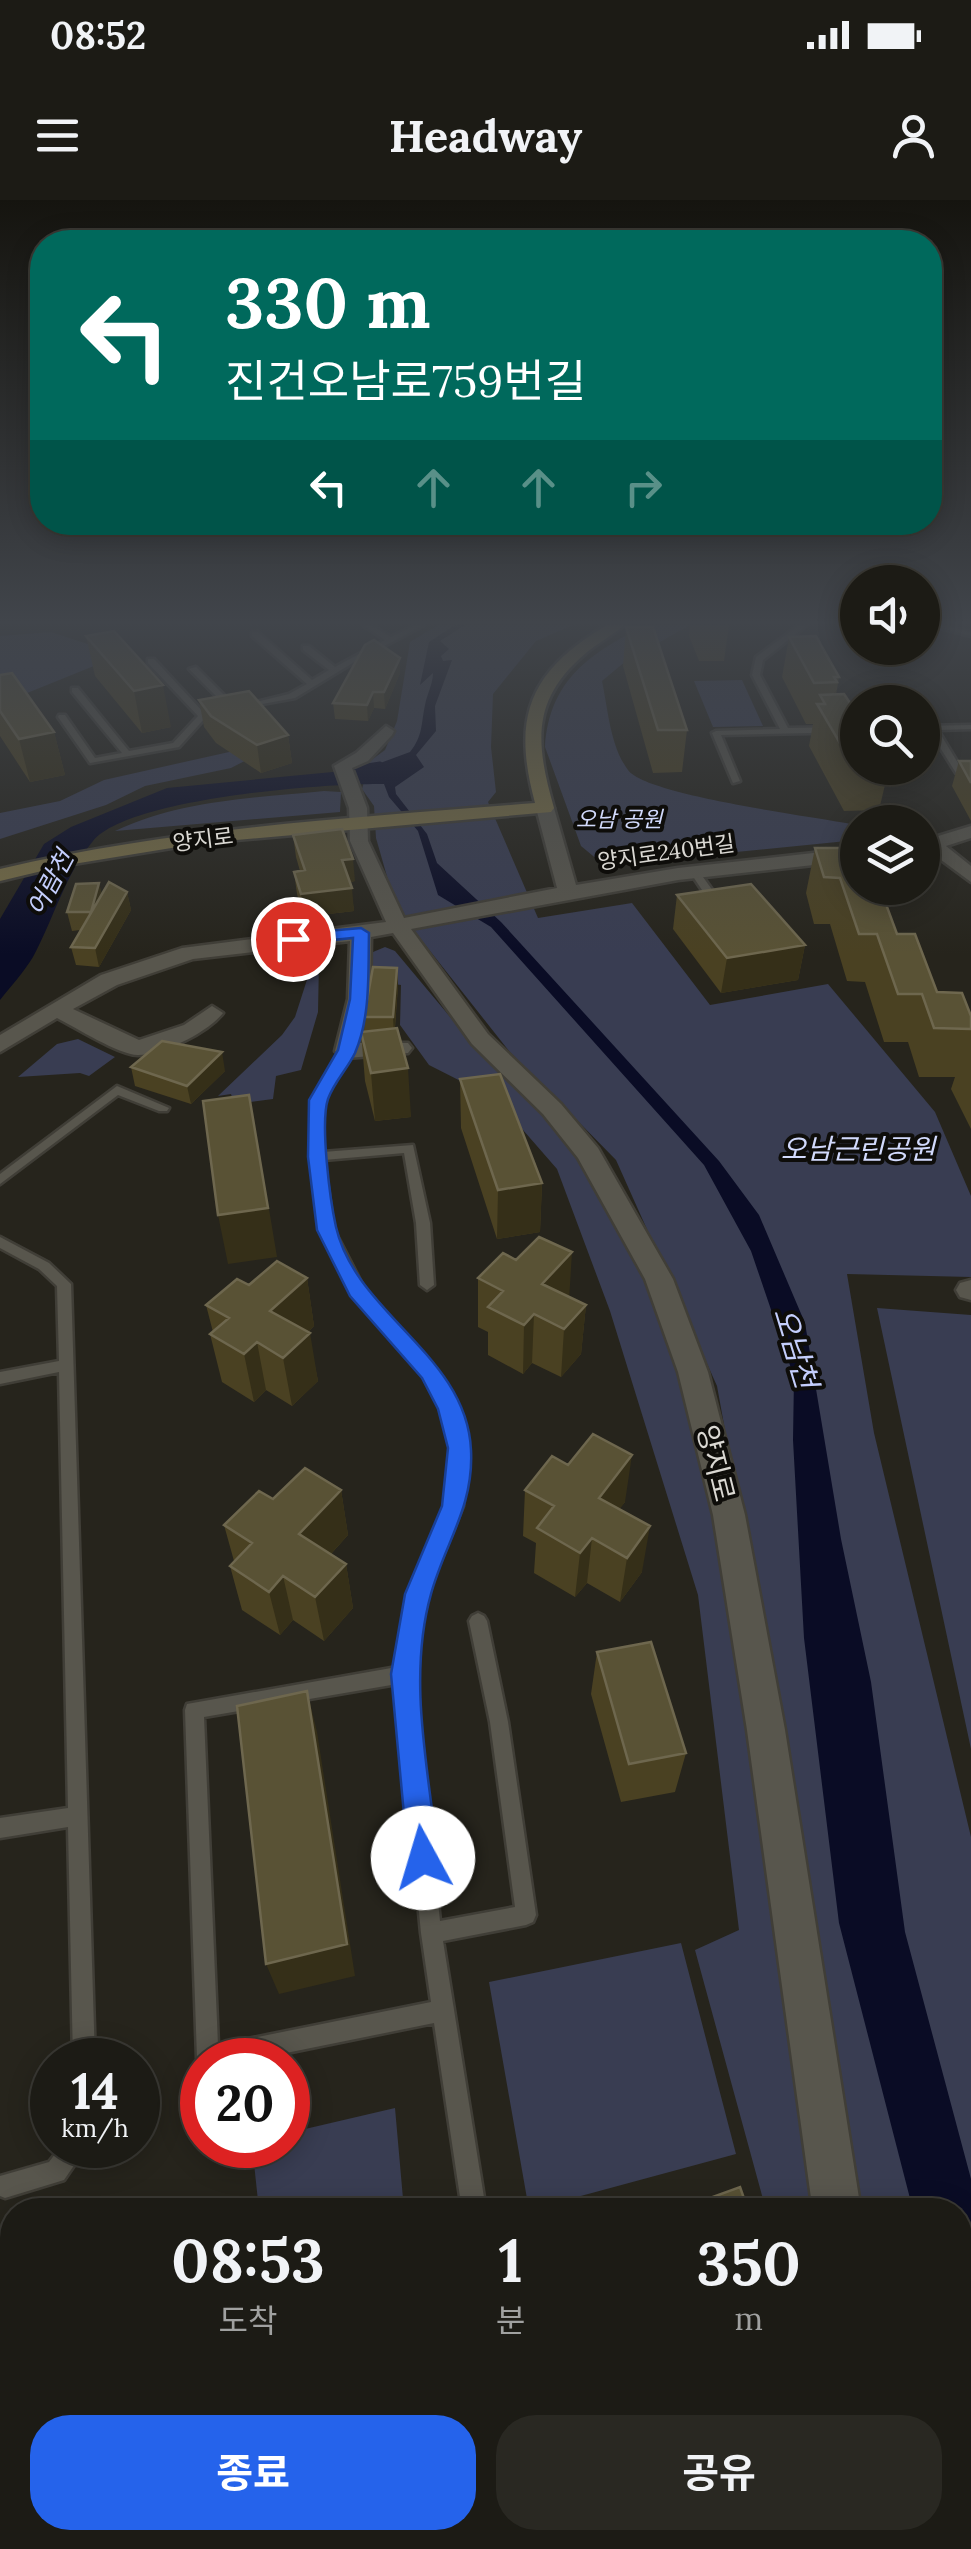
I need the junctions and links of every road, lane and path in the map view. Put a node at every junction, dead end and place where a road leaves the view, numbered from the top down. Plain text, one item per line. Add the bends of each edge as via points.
1 (74, 735) edge
2 (111, 735) edge
3 (185, 735) edge
4 (383, 735) edge
5 (532, 735) edge
6 (717, 735) edge
7 (940, 746) edge
8 (127, 754) junction
9 (960, 773) edge
10 (736, 781) dead end
11 (545, 808) junction
12 (356, 824) junction
13 (971, 832) edge
14 (940, 842) edge
15 (940, 854) edge
16 (840, 856) edge
17 (694, 872) junction
18 (8, 873) edge
19 (971, 876) edge
20 (708, 891) edge
21 (568, 892) junction
22 (398, 926) junction
23 (361, 933) junction
24 (56, 1009) junction
25 (212, 1013) dead end
26 (0, 1045) edge
27 (400, 1048) edge
28 (347, 1050) junction
29 (163, 1108) dead end
30 (317, 1157) junction
31 (0, 1180) edge
32 (0, 1242) edge
33 (426, 1285) dead end
34 (66, 1365) junction
35 (0, 1378) edge
36 (478, 1621) dead end
37 (405, 1674) junction
38 (78, 1816) junction
39 (0, 1828) edge
40 (432, 1934) junction
41 (443, 2010) junction
42 (83, 2038) edge
43 (59, 2168) edge
44 (6, 2186) dead end
45 (472, 2198) edge
46 (835, 2198) dead end

1 - 8 lane via 92,761
2 - 8 lane
3 - 8 lane via 176,745
4 - 12 street, 양지로 via 342,766 354,792
5 - 11 street
6 - 10 lane
7 - 9 lane
11 - 12 street
11 - 21 street, 양지로240번길
12 - 18 street, 양지로 via 110,851
12 - 22 street, 양지로
13 - 14 street
15 - 19 street
16 - 17 street, 양지로240번길
17 - 20 lane
17 - 21 street, 양지로240번길
21 - 22 street
22 - 23 street
22 - 46 street, 양지로 via 480,1039 590,1154 659,1280 693,1372 728,1515 766,1730
23 - 24 street via 190,953 110,980
23 - 28 street via 361,982
24 - 25 street via 138,1048 192,1030
24 - 26 street
27 - 28 street
28 - 30 lane via 318,1100
29 - 31 lane via 116,1090
30 - 33 lane via 409,1148
30 - 37 lane via 327,1230 358,1291 430,1372 450,1409 460,1448 454,1506 418,1594
32 - 34 lane via 64,1284
34 - 35 lane
34 - 38 lane
36 - 40 lane via 526,1915
37 - 40 lane
37 - 41 lane via 194,1710 208,2058
38 - 39 lane
38 - 42 lane
40 - 41 lane
41 - 45 lane
43 - 44 lane

